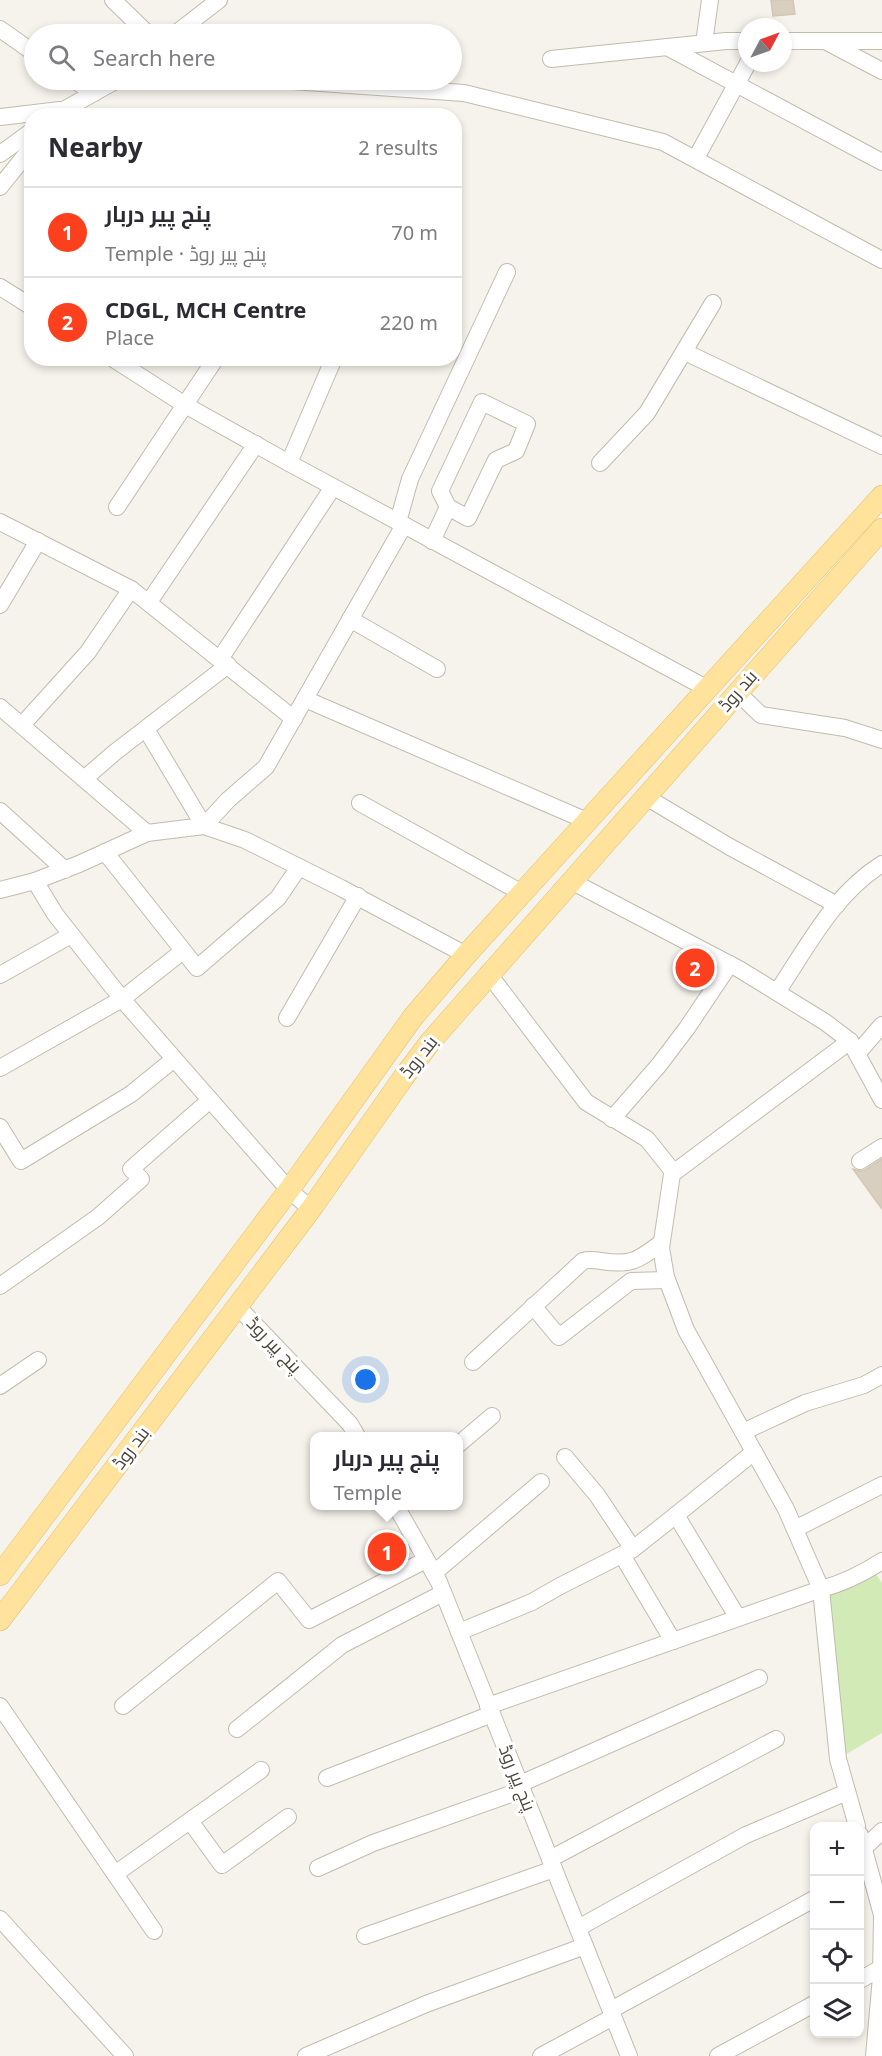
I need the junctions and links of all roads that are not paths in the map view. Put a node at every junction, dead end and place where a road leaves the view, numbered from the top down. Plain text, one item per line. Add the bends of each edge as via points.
1 (113, 0) edge
2 (219, 0) edge
3 (710, 0) edge
4 (138, 24) edge
5 (188, 24) edge
6 (0, 29) edge
7 (792, 41) edge
8 (825, 41) junction
9 (882, 41) edge
10 (738, 42) edge
11 (704, 44) junction
12 (24, 46) edge
13 (666, 47) junction
14 (551, 59) dead end
15 (882, 71) edge
16 (743, 72) edge
17 (736, 84) junction
18 (89, 90) edge
19 (99, 90) edge
20 (421, 90) edge
21 (94, 93) junction
22 (67, 108) edge
23 (24, 116) edge
24 (0, 117) edge
25 (24, 137) edge
26 (0, 154) edge
27 (24, 157) edge
28 (696, 158) junction
29 (882, 162) edge
30 (0, 187) edge
31 (882, 260) edge
32 (507, 272) dead end
33 (0, 287) edge
34 (24, 302) edge
35 (713, 303) dead end
36 (685, 352) junction
37 (124, 366) edge
38 (211, 366) edge
39 (331, 366) edge
40 (185, 405) junction
41 (256, 444) junction
42 (882, 446) edge
43 (289, 463) junction
44 (600, 463) dead end
45 (333, 487) junction
46 (882, 496) edge
47 (117, 507) dead end
48 (448, 507) junction
49 (0, 522) edge
50 (401, 524) junction
51 (882, 529) edge
52 (432, 541) junction
53 (38, 542) junction
54 (130, 589) junction
55 (149, 602) junction
56 (0, 605) edge
57 (351, 619) junction
58 (224, 662) junction
59 (437, 669) dead end
60 (706, 688) junction
61 (737, 692) junction
62 (305, 699) junction
63 (0, 707) edge
64 (294, 718) junction
65 (22, 725) junction
66 (146, 729) junction
67 (882, 740) edge
68 (84, 779) junction
69 (646, 797) junction
70 (360, 803) dead end
71 (0, 811) edge
72 (587, 821) junction
73 (204, 826) junction
74 (147, 833) junction
75 (105, 852) junction
76 (882, 864) edge
77 (300, 867) junction
78 (65, 870) junction
79 (35, 881) junction
80 (571, 881) junction
81 (0, 890) edge
82 (522, 893) junction
83 (358, 896) junction
84 (837, 905) junction
85 (71, 935) junction
86 (183, 951) junction
87 (466, 955) junction
88 (730, 964) junction
89 (488, 973) junction
90 (0, 975) edge
91 (777, 993) junction
92 (122, 999) junction
93 (287, 1018) dead end
94 (882, 1025) edge
95 (854, 1048) junction
96 (174, 1059) junction
97 (0, 1068) edge
98 (210, 1100) junction
99 (882, 1100) edge
100 (612, 1119) junction
101 (0, 1127) edge
102 (882, 1147) edge
103 (860, 1161) dead end
104 (672, 1174) junction
105 (289, 1190) junction
106 (312, 1209) junction
107 (662, 1243) junction
108 (667, 1280) junction
109 (2, 1281) edge
110 (533, 1306) junction
111 (238, 1307) junction
112 (38, 1360) dead end
113 (473, 1362) dead end
114 (882, 1375) edge
115 (0, 1386) edge
116 (492, 1416) dead end
117 (354, 1432) edge
118 (743, 1432) junction
119 (463, 1441) edge
120 (754, 1452) junction
121 (566, 1458) dead end
122 (541, 1482) dead end
123 (882, 1485) edge
124 (398, 1510) edge
125 (676, 1515) junction
126 (795, 1529) junction
127 (627, 1552) junction
128 (882, 1561) edge
129 (430, 1567) junction
130 (0, 1575) edge
131 (822, 1589) junction
132 (443, 1593) junction
133 (738, 1618) junction
134 (0, 1620) edge
135 (459, 1632) junction
136 (673, 1641) junction
137 (759, 1678) dead end
138 (0, 1706) edge
139 (123, 1706) dead end
140 (490, 1710) junction
141 (237, 1729) dead end
142 (776, 1739) dead end
143 (261, 1770) dead end
144 (327, 1778) dead end
145 (521, 1787) junction
146 (847, 1792) junction
147 (288, 1817) dead end
148 (190, 1821) junction
149 (856, 1822) edge
150 (882, 1831) edge
151 (864, 1840) edge
152 (552, 1864) junction
153 (318, 1868) dead end
154 (115, 1874) junction
155 (865, 1876) edge
156 (810, 1901) edge
157 (882, 1915) edge
158 (0, 1919) edge
159 (578, 1928) junction
160 (154, 1931) dead end
161 (365, 1936) dead end
162 (585, 1946) junction
163 (881, 1974) edge
164 (864, 1979) edge
165 (810, 2006) edge
166 (612, 2013) junction
167 (125, 2056) edge
168 (306, 2056) edge
169 (541, 2056) edge
170 (629, 2056) edge
171 (718, 2056) edge
172 (874, 2056) edge

1 - 4 street
2 - 5 street
3 - 11 street
6 - 12 street
7 - 8 street
8 - 9 street
8 - 15 street
10 - 11 street
11 - 13 street
13 - 14 street
13 - 17 street
16 - 17 street
17 - 28 street
17 - 29 street
18 - 21 street
19 - 21 street
20 - 28 street via 464,93 663,142
21 - 22 street
23 - 24 street
25 - 26 street
27 - 30 street
28 - 31 street
32 - 50 street via 410,479
33 - 34 street
35 - 36 street
36 - 42 street
36 - 44 street via 647,413
37 - 40 street
38 - 40 street
39 - 43 street
40 - 41 street
40 - 47 street
41 - 43 street
41 - 55 street
43 - 45 street
45 - 50 street
45 - 58 street
46 - 60 main road, بند روڈ
48 - 48 street via 440,491 482,402 527,424 516,451 496,460 468,518
48 - 52 street
49 - 53 street
50 - 52 street
50 - 57 street
51 - 61 main road, بند روڈ
52 - 60 street
53 - 54 street
53 - 56 street
54 - 55 street
54 - 65 street via 88,652
55 - 58 street
57 - 59 street
57 - 62 street
58 - 64 street
58 - 66 street
60 - 72 main road, بند روڈ
61 - 67 street via 760,715 845,728
61 - 69 main road, بند روڈ
62 - 64 street
62 - 72 street
63 - 65 street
64 - 73 street via 266,767
65 - 68 street
66 - 68 street
66 - 73 street
68 - 74 street
69 - 80 main road, بند روڈ
69 - 84 street
70 - 82 street
71 - 78 street
72 - 82 main road, بند روڈ
73 - 74 street
73 - 77 street via 245,840
74 - 75 street
75 - 78 street
75 - 86 street
76 - 84 street via 863,876
77 - 83 street
77 - 86 street via 278,898 197,968
78 - 79 street
79 - 81 street
79 - 85 street
80 - 88 street
80 - 89 main road, بند روڈ
82 - 87 main road, بند روڈ
83 - 87 street
83 - 93 street
84 - 91 street
85 - 90 street
85 - 92 street
86 - 92 street
87 - 105 main road, بند روڈ via 413,1017
88 - 91 street
88 - 100 street via 659,1065
89 - 100 street via 586,1102
89 - 106 main road, بند روڈ via 403,1078
91 - 95 street via 825,1022
92 - 96 street
92 - 97 street
94 - 95 street
95 - 99 street
95 - 104 street
96 - 98 street
96 - 101 street via 131,1094 21,1161
98 - 105 street
98 - 109 street via 131,1169 141,1179 98,1217
100 - 104 street via 647,1139
102 - 103 street
104 - 107 street
105 - 106 street
105 - 130 main road, بند روڈ
106 - 111 main road, بند روڈ
107 - 108 street
107 - 110 street via 629,1263 583,1261
108 - 110 street via 631,1281 559,1336
108 - 118 street via 686,1330
110 - 113 street
111 - 117 street, پنج پیر روڈ
111 - 134 main road, بند روڈ
112 - 115 street
114 - 118 street via 864,1385 805,1403
116 - 119 street
118 - 120 street
120 - 125 street
120 - 126 street
121 - 127 street via 597,1495
122 - 129 street
123 - 126 street
124 - 129 street, پنج پیر روڈ
125 - 127 street
125 - 133 street
126 - 131 street
127 - 135 street via 532,1602
127 - 136 street
128 - 131 street via 842,1584
129 - 132 street, پنج پیر روڈ
129 - 139 street via 309,1620 278,1581
131 - 133 street
131 - 146 street via 838,1759
132 - 135 street, پنج پیر روڈ
132 - 141 street via 342,1645
133 - 136 street
135 - 140 street, پنج پیر روڈ
136 - 140 street
137 - 145 street
138 - 154 street
140 - 144 street
140 - 145 street, پنج پیر روڈ
142 - 152 street
143 - 148 street
145 - 152 street, پنج پیر روڈ
145 - 153 street
146 - 149 street
146 - 159 street via 746,1836
147 - 148 street via 222,1865
148 - 154 street
150 - 151 street
152 - 159 street, پنج پیر روڈ
152 - 161 street
154 - 160 street
155 - 157 street
156 - 166 street
157 - 163 street
158 - 167 street
159 - 162 street, پنج پیر روڈ
162 - 166 street, پنج پیر روڈ
162 - 168 street via 426,2004
163 - 164 street
163 - 172 street
165 - 171 street
166 - 169 street
166 - 170 street, پنج پیر روڈ

